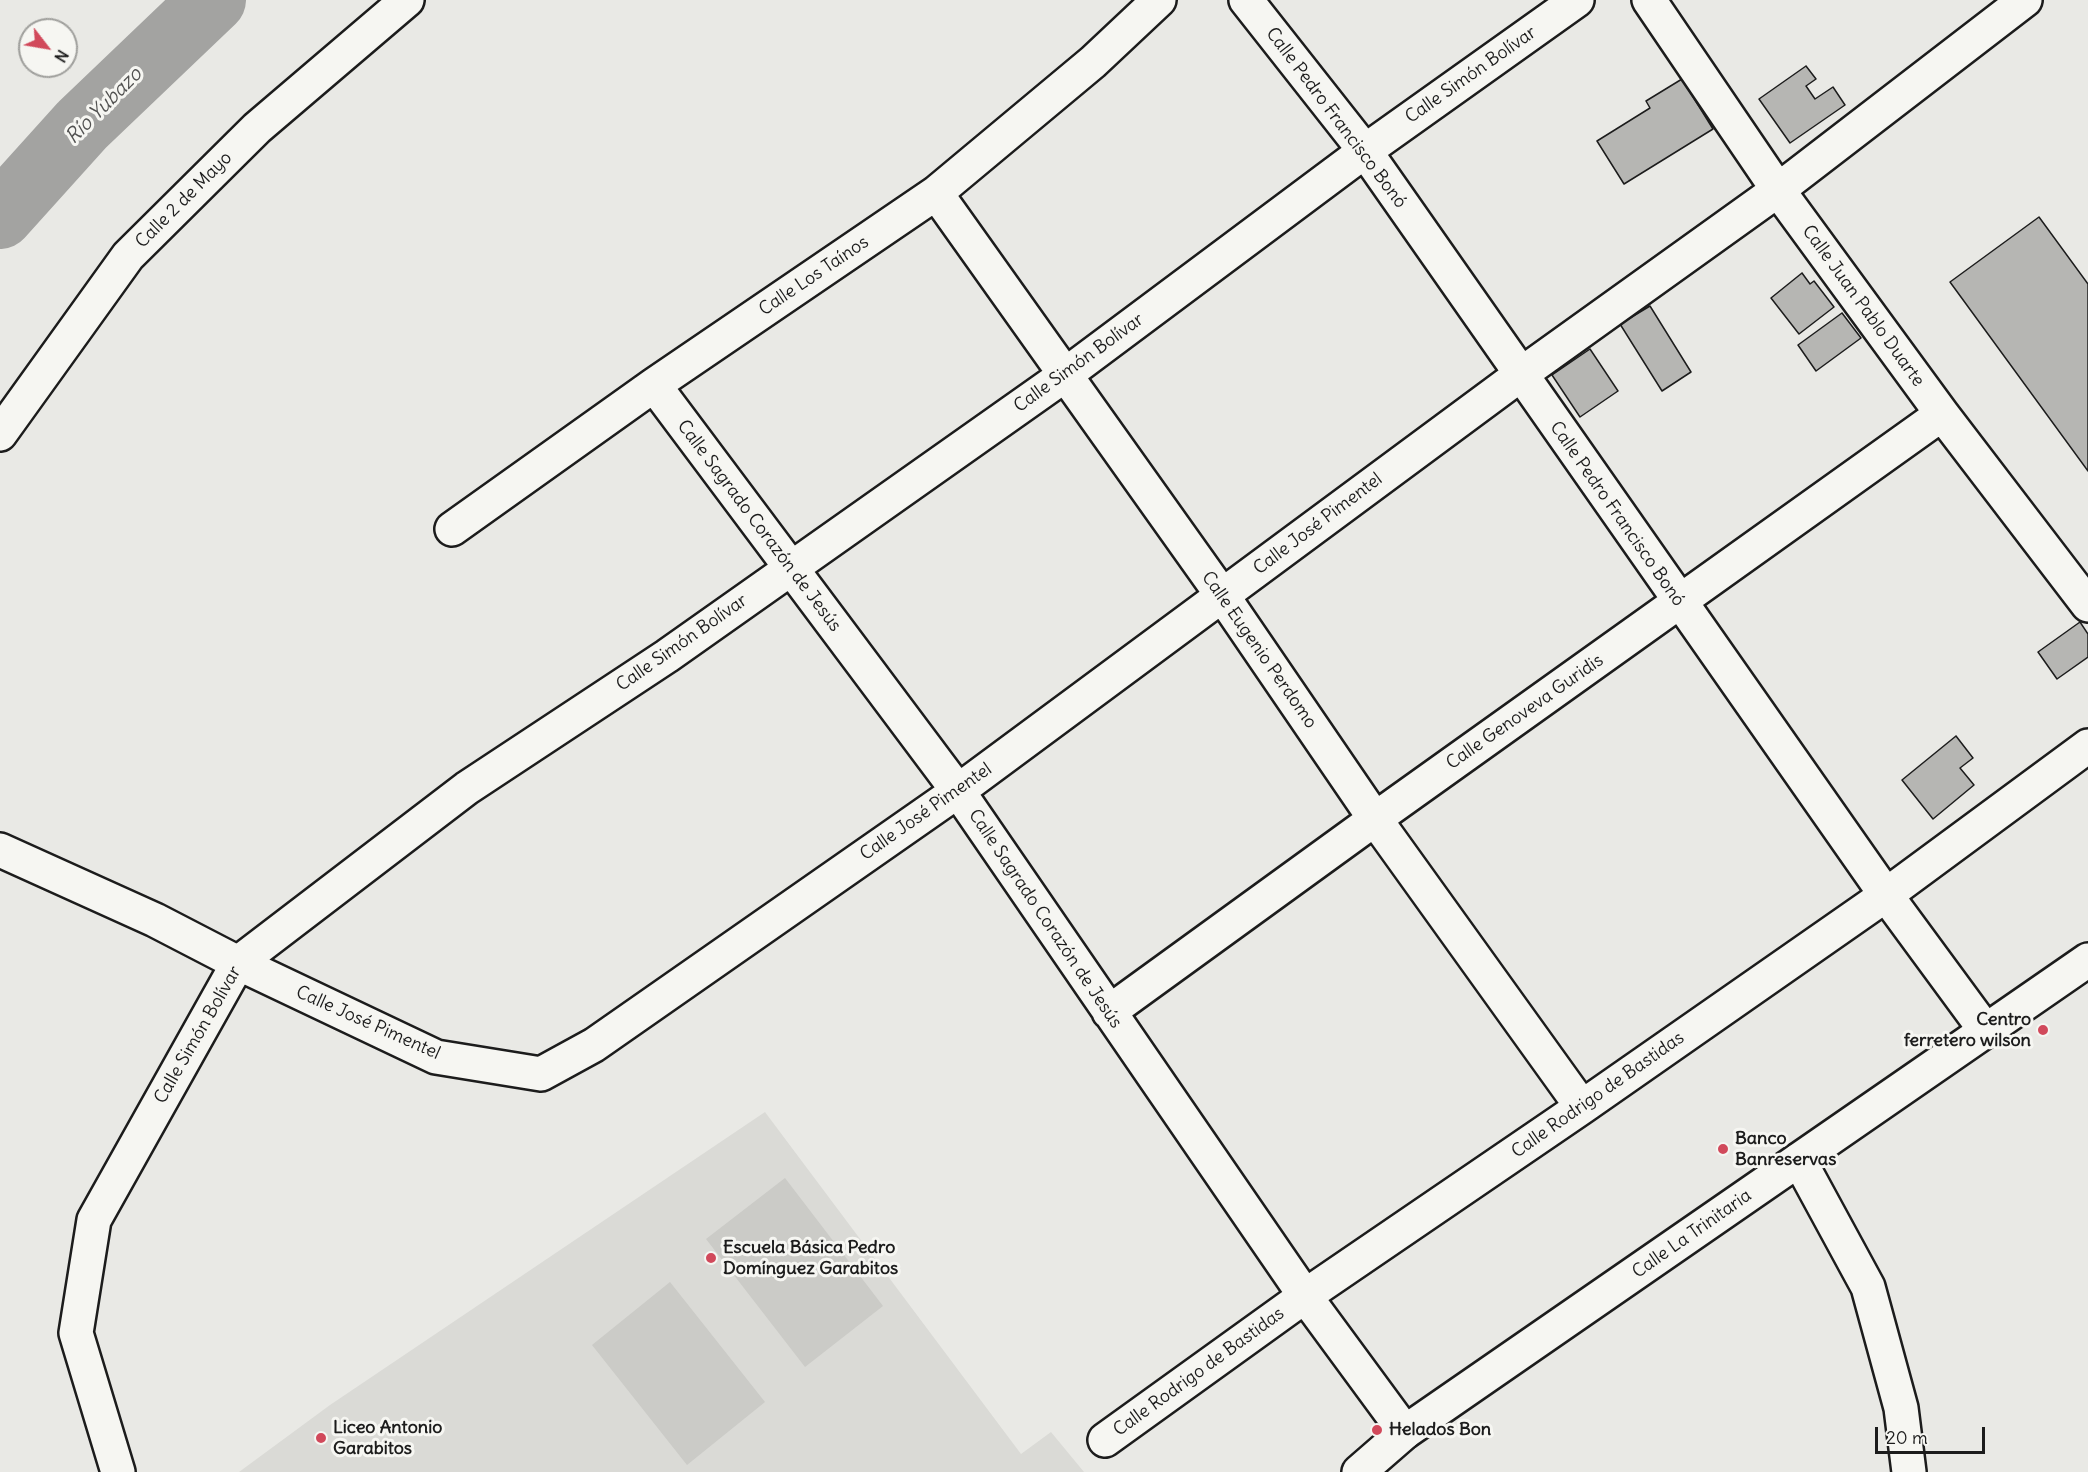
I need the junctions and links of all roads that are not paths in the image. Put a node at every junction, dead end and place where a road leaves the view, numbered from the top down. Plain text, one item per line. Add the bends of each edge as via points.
1 (406, 0) edge
2 (1159, 0) edge
3 (1246, 0) edge
4 (1577, 0) edge
5 (1649, 0) edge
6 (2012, 4) edge
7 (1365, 151) junction
8 (1778, 190) junction
9 (936, 193) junction
10 (1065, 375) junction
11 (1520, 375) junction
12 (654, 385) junction
13 (1942, 414) junction
14 (0, 434) edge
15 (452, 529) dead end
16 (789, 568) junction
17 (1222, 595) junction
18 (1679, 603) junction
19 (2088, 605) edge
20 (2088, 746) edge
21 (958, 791) junction
22 (1375, 819) junction
23 (0, 850) edge
24 (1886, 896) junction
25 (2088, 960) edge
26 (238, 963) junction
27 (1109, 1012) junction
28 (1986, 1031) junction
29 (1582, 1107) junction
30 (1799, 1160) junction
31 (1305, 1296) junction
32 (1405, 1432) junction
33 (1105, 1440) dead end
34 (118, 1472) edge
35 (1359, 1472) edge
36 (1909, 1472) edge

1 - 14 street, Calle 2 de Mayo via 257,128 128,256
2 - 9 street, Calle Los Taínos via 1094,62
3 - 7 street, Calle Pedro Francisco Bonó
4 - 7 street, Calle Simón Bolívar
5 - 8 street, Calle Juan Pablo Duarte
6 - 8 street, Calle José Pimentel
7 - 10 street, Calle Simón Bolívar
7 - 11 street, Calle Pedro Francisco Bonó
8 - 11 street, Calle José Pimentel
8 - 13 street, Calle Juan Pablo Duarte
9 - 10 street, Calle Eugenio Perdomo
9 - 12 street, Calle Los Taínos
10 - 16 street, Calle Simón Bolívar
10 - 17 street, Calle Eugenio Perdomo
11 - 17 street, Calle José Pimentel
11 - 18 street, Calle Pedro Francisco Bonó
12 - 15 street, Calle Los Taínos
12 - 16 street, Calle Sagrado Corazón de Jesús
13 - 18 street, Calle Genoveva Guridis
13 - 19 street, Calle Juan Pablo Duarte
16 - 21 street, Calle Sagrado Corazón de Jesús
16 - 26 street, Calle Simón Bolívar via 667,656 467,788
17 - 21 street, Calle José Pimentel
17 - 22 street, Calle Eugenio Perdomo
18 - 22 street, Calle Genoveva Guridis
18 - 24 street, Calle Pedro Francisco Bonó
20 - 24 street, Calle Rodrigo de Bastidas
21 - 26 street, Calle José Pimentel via 594,1045 542,1074 436,1057
21 - 27 street, Calle Sagrado Corazón de Jesús
22 - 27 street, Calle Genoveva Guridis
22 - 29 street, Calle Eugenio Perdomo
23 - 26 street, Calle José Pimentel via 155,920
24 - 28 street, Calle Pedro Francisco Bonó
24 - 29 street, Calle Rodrigo de Bastidas
25 - 28 street, Calle La Trinitaria
26 - 34 street, Calle Simón Bolívar via 94,1220 76,1333
27 - 31 street, Calle Sagrado Corazón de Jesús
28 - 30 street, Calle La Trinitaria
29 - 31 street, Calle Rodrigo de Bastidas
30 - 32 street, Calle La Trinitaria
30 - 36 street via 1868,1287 1901,1408
31 - 32 street, Calle Sagrado Corazón de Jesús
31 - 33 street, Calle Rodrigo de Bastidas
32 - 35 street, Calle La Trinitaria

